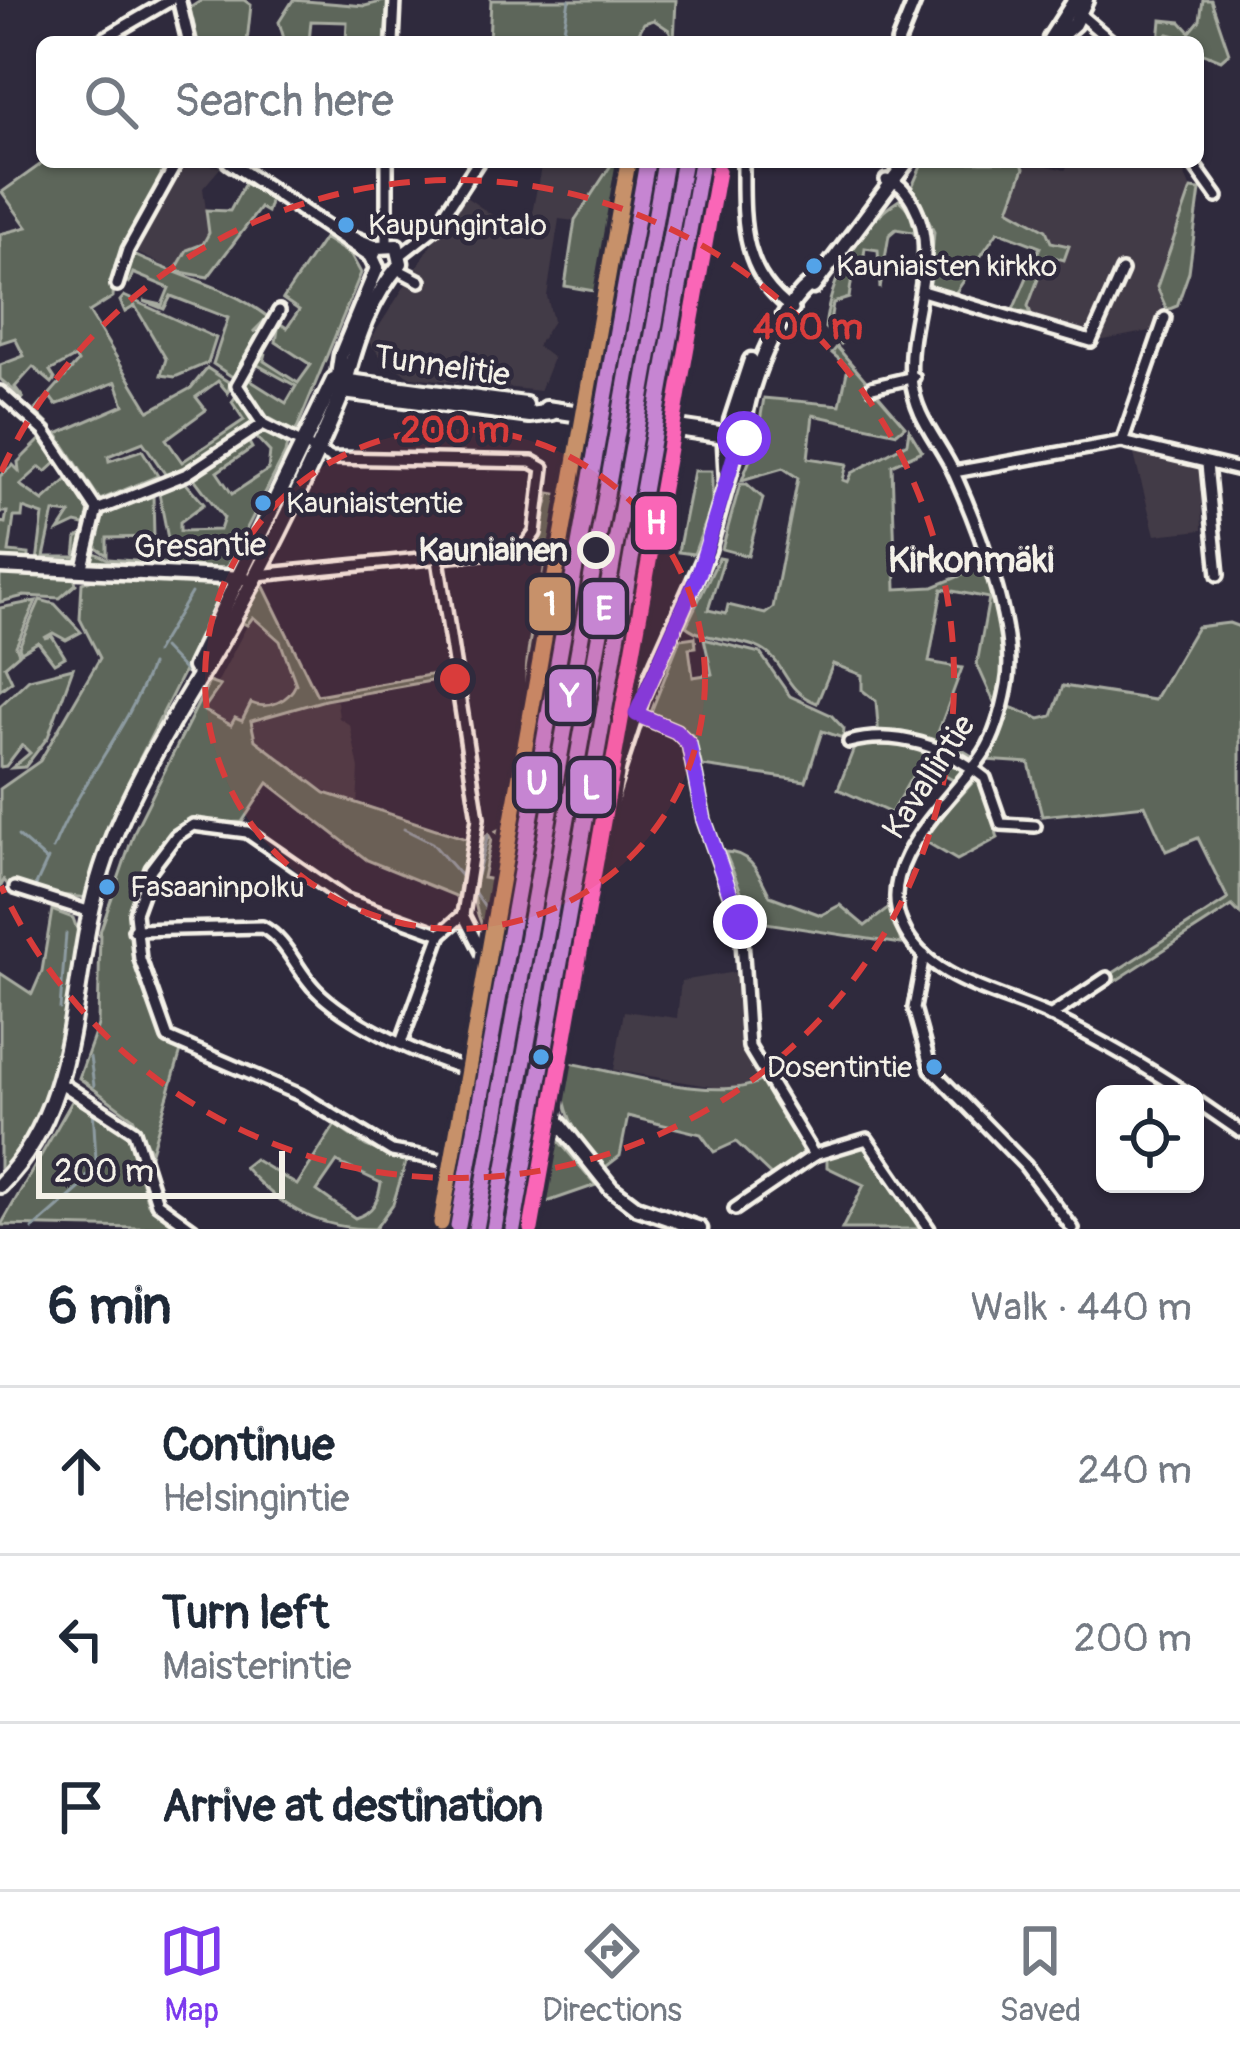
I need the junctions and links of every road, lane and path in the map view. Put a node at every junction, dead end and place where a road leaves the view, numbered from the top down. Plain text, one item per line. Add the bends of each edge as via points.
1 (174, 0) edge
2 (395, 0) edge
3 (915, 0) edge
4 (1078, 6) edge
5 (109, 36) edge
6 (187, 36) edge
7 (393, 36) edge
8 (900, 36) edge
9 (1056, 36) edge
10 (1106, 36) edge
11 (175, 168) edge
12 (238, 168) edge
13 (387, 168) edge
14 (474, 168) edge
15 (743, 168) edge
16 (893, 168) edge
17 (902, 168) edge
18 (1196, 168) edge
19 (886, 186) junction
20 (1217, 197) dead end
21 (387, 257) junction
22 (1122, 271) dead end
23 (420, 281) dead end
24 (117, 285) dead end
25 (922, 291) junction
26 (793, 310) junction
27 (280, 311) dead end
28 (1165, 318) dead end
29 (914, 377) junction
30 (341, 383) junction
31 (872, 387) dead end
32 (0, 392) edge
33 (736, 423) junction
34 (263, 424) junction
35 (727, 442) junction
36 (1122, 442) junction
37 (308, 449) junction
38 (1208, 464) junction
39 (1240, 470) edge
40 (954, 472) junction
41 (97, 510) junction
42 (438, 559) junction
43 (0, 566) edge
44 (81, 573) junction
45 (1219, 575) dead end
46 (245, 578) junction
47 (636, 714) junction
48 (849, 742) dead end
49 (974, 769) junction
50 (1035, 826) dead end
51 (15, 888) dead end
52 (91, 912) junction
53 (463, 915) junction
54 (134, 930) junction
55 (441, 934) junction
56 (924, 955) junction
57 (1107, 979) dead end
58 (1050, 1016) junction
59 (402, 1040) junction
60 (482, 1072) junction
61 (59, 1082) junction
62 (1170, 1085) edge
63 (1204, 1106) edge
64 (551, 1110) junction
65 (1240, 1131) edge
66 (814, 1155) junction
67 (471, 1165) junction
68 (14, 1172) junction
69 (0, 1185) edge
70 (0, 1197) edge
71 (735, 1209) dead end
72 (193, 1229) edge
73 (461, 1229) edge
74 (517, 1229) edge
75 (700, 1229) edge
76 (929, 1229) edge
77 (1073, 1229) edge

1 - 5 street
1 - 6 street
2 - 7 street
3 - 8 street
4 - 9 main road
4 - 10 street
11 - 24 street
12 - 21 street
13 - 21 street
14 - 21 street via 426,237
15 - 26 street via 749,258
16 - 19 main road
17 - 19 main road
18 - 20 street
19 - 25 street, Kavallintie via 912,203 927,230
19 - 26 main road
21 - 23 street
21 - 30 main road
22 - 25 street via 1091,340
25 - 29 street, Kavallintie
26 - 33 main road via 750,361
27 - 34 street via 237,385
28 - 36 street
29 - 31 street
29 - 40 street, Kavallintie via 920,420
30 - 35 main road, Tunnelitie
30 - 37 main road
32 - 41 street via 45,432
33 - 35 main road
33 - 35 main road via 744,438
34 - 37 street
34 - 41 street via 187,474
35 - 47 main road via 727,483 700,570
36 - 38 street
36 - 40 street
37 - 42 street, Gresantie via 338,459 539,464 536,533 524,549
37 - 46 main road
38 - 39 street
38 - 45 street
40 - 49 street, Kavallintie via 1009,657 997,724
41 - 44 street
42 - 46 street, Gresantie
42 - 53 street via 478,818
43 - 44 main road, Gresantie
44 - 46 main road, Gresantie
46 - 52 main road via 121,820
47 - 64 main road via 573,933
47 - 66 street via 689,744 704,820 742,925 749,1047
48 - 49 street via 897,737
49 - 50 street via 1001,824
49 - 56 street, Kavallintie via 917,839 902,872 899,918
51 - 52 street
52 - 61 main road
53 - 55 street
53 - 60 street via 494,975
54 - 55 street via 144,881 176,836 193,825 224,825 247,832 344,899
54 - 59 street via 262,927 317,992
54 - 67 street via 168,1039 300,1095 392,1150
55 - 59 street
56 - 58 street
56 - 77 street via 914,1008 931,1069 1025,1165
57 - 58 street
58 - 62 street
59 - 60 street via 436,1061
60 - 67 street
61 - 68 main road
61 - 72 street via 127,1123 157,1203
63 - 65 street
64 - 74 street via 535,1120
64 - 75 main road via 623,1198
66 - 71 street
66 - 76 street via 867,1139
67 - 73 street
68 - 69 main road
68 - 70 main road

